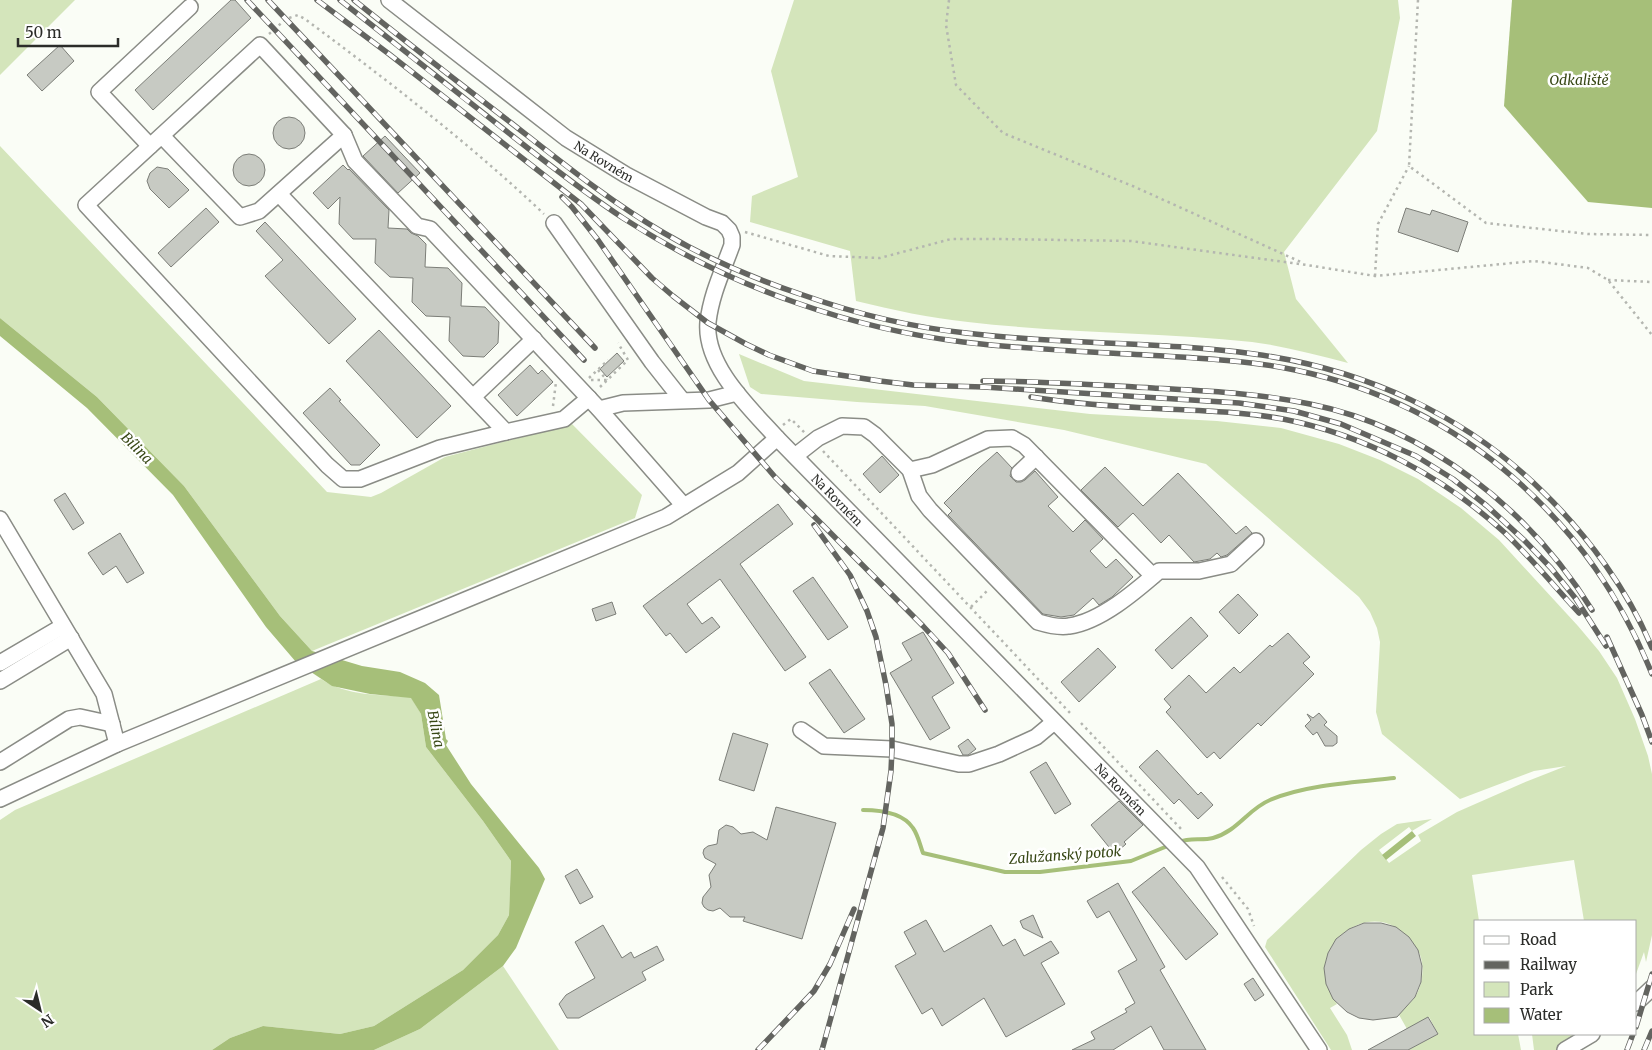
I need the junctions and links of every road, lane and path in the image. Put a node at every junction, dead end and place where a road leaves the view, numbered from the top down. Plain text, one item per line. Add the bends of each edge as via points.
1 (389, 0) edge
2 (949, 0) edge
3 (1418, 0) edge
4 (190, 7) dead end
5 (260, 44) junction
6 (344, 135) junction
7 (162, 136) junction
8 (150, 146) junction
9 (1409, 166) junction
10 (279, 194) junction
11 (554, 223) joint
12 (729, 230) junction
13 (1652, 235) edge
14 (1307, 265) junction
15 (1375, 276) junction
16 (1608, 280) junction
17 (1652, 282) edge
18 (1652, 335) edge
19 (534, 339) junction
20 (618, 343) dead end
21 (608, 360) dead end
22 (598, 370) junction
23 (608, 380) junction
24 (556, 381) dead end
25 (594, 392) junction
26 (737, 393) junction
27 (473, 397) junction
28 (682, 400) junction
29 (546, 408) dead end
30 (600, 409) junction
31 (506, 432) junction
32 (779, 432) junction
33 (808, 436) dead end
34 (821, 448) dead end
35 (794, 456) junction
36 (1036, 457) junction
37 (910, 470) junction
38 (1019, 473) dead end
39 (684, 506) junction
40 (0, 519) edge
41 (1256, 541) dead end
42 (1153, 576) junction
43 (984, 594) dead end
44 (970, 607) junction
45 (67, 632) junction
46 (0, 663) edge
47 (0, 681) edge
48 (1071, 714) dead end
49 (1054, 722) junction
50 (1082, 723) dead end
51 (112, 724) junction
52 (801, 730) dead end
53 (117, 744) junction
54 (0, 762) edge
55 (0, 799) edge
56 (1184, 832) dead end
57 (1652, 988) edge
58 (1637, 1001) edge
59 (1590, 1035) edge
60 (1319, 1050) edge
61 (1565, 1050) edge

1 - 12 street, Na Rovném via 566,138 626,175 722,223
2 - 14 path via 946,25 956,84 1003,133 1135,187
3 - 9 path
4 - 8 street via 99,92
5 - 6 street
5 - 7 street
5 - 11 path via 286,19 298,15 305,19 444,127 512,183
6 - 10 street
6 - 19 street via 355,161 417,226 430,229
7 - 8 street
7 - 10 street via 240,217 260,211
8 - 31 street via 86,205 343,479 360,479 440,448
9 - 13 path via 1486,223 1588,234
9 - 15 path via 1378,224
10 - 27 street
11 - 28 street
12 - 14 path via 753,233 829,256 880,258 951,239 1131,241
12 - 26 street, Na Rovném via 732,245 710,311 708,339 714,356
14 - 15 path
15 - 16 path via 1534,261 1588,268
16 - 17 path
16 - 18 path
19 - 25 street
19 - 27 street
20 - 23 path via 628,360
21 - 22 path
22 - 23 path
22 - 23 path via 587,380
23 - 25 path
24 - 29 path via 554,406
25 - 30 street
25 - 31 street via 564,419
26 - 28 street via 709,400
26 - 32 street, Na Rovném
27 - 31 street
28 - 30 street via 623,403
30 - 39 street
32 - 33 path via 792,419
32 - 35 street, Na Rovném
32 - 39 street via 738,473
34 - 44 path
35 - 37 street via 818,438 842,426 864,428 876,435
35 - 49 street, Na Rovném
36 - 37 street via 1012,438 988,439 932,465
36 - 38 street
36 - 42 street
37 - 42 street via 919,496 930,510 1038,622 1069,626 1086,621 1125,600
39 - 53 street via 666,518
40 - 45 street
41 - 42 street via 1230,564 1200,571 1159,571
43 - 44 path
44 - 48 path
45 - 46 street
45 - 47 street
45 - 51 street via 104,694
49 - 52 street via 1036,737 969,764 892,749 824,746
49 - 60 street, Na Rovném via 1197,867
50 - 56 path
51 - 53 street
51 - 54 street via 80,717 69,719
53 - 55 street
57 - 58 street
59 - 61 street

